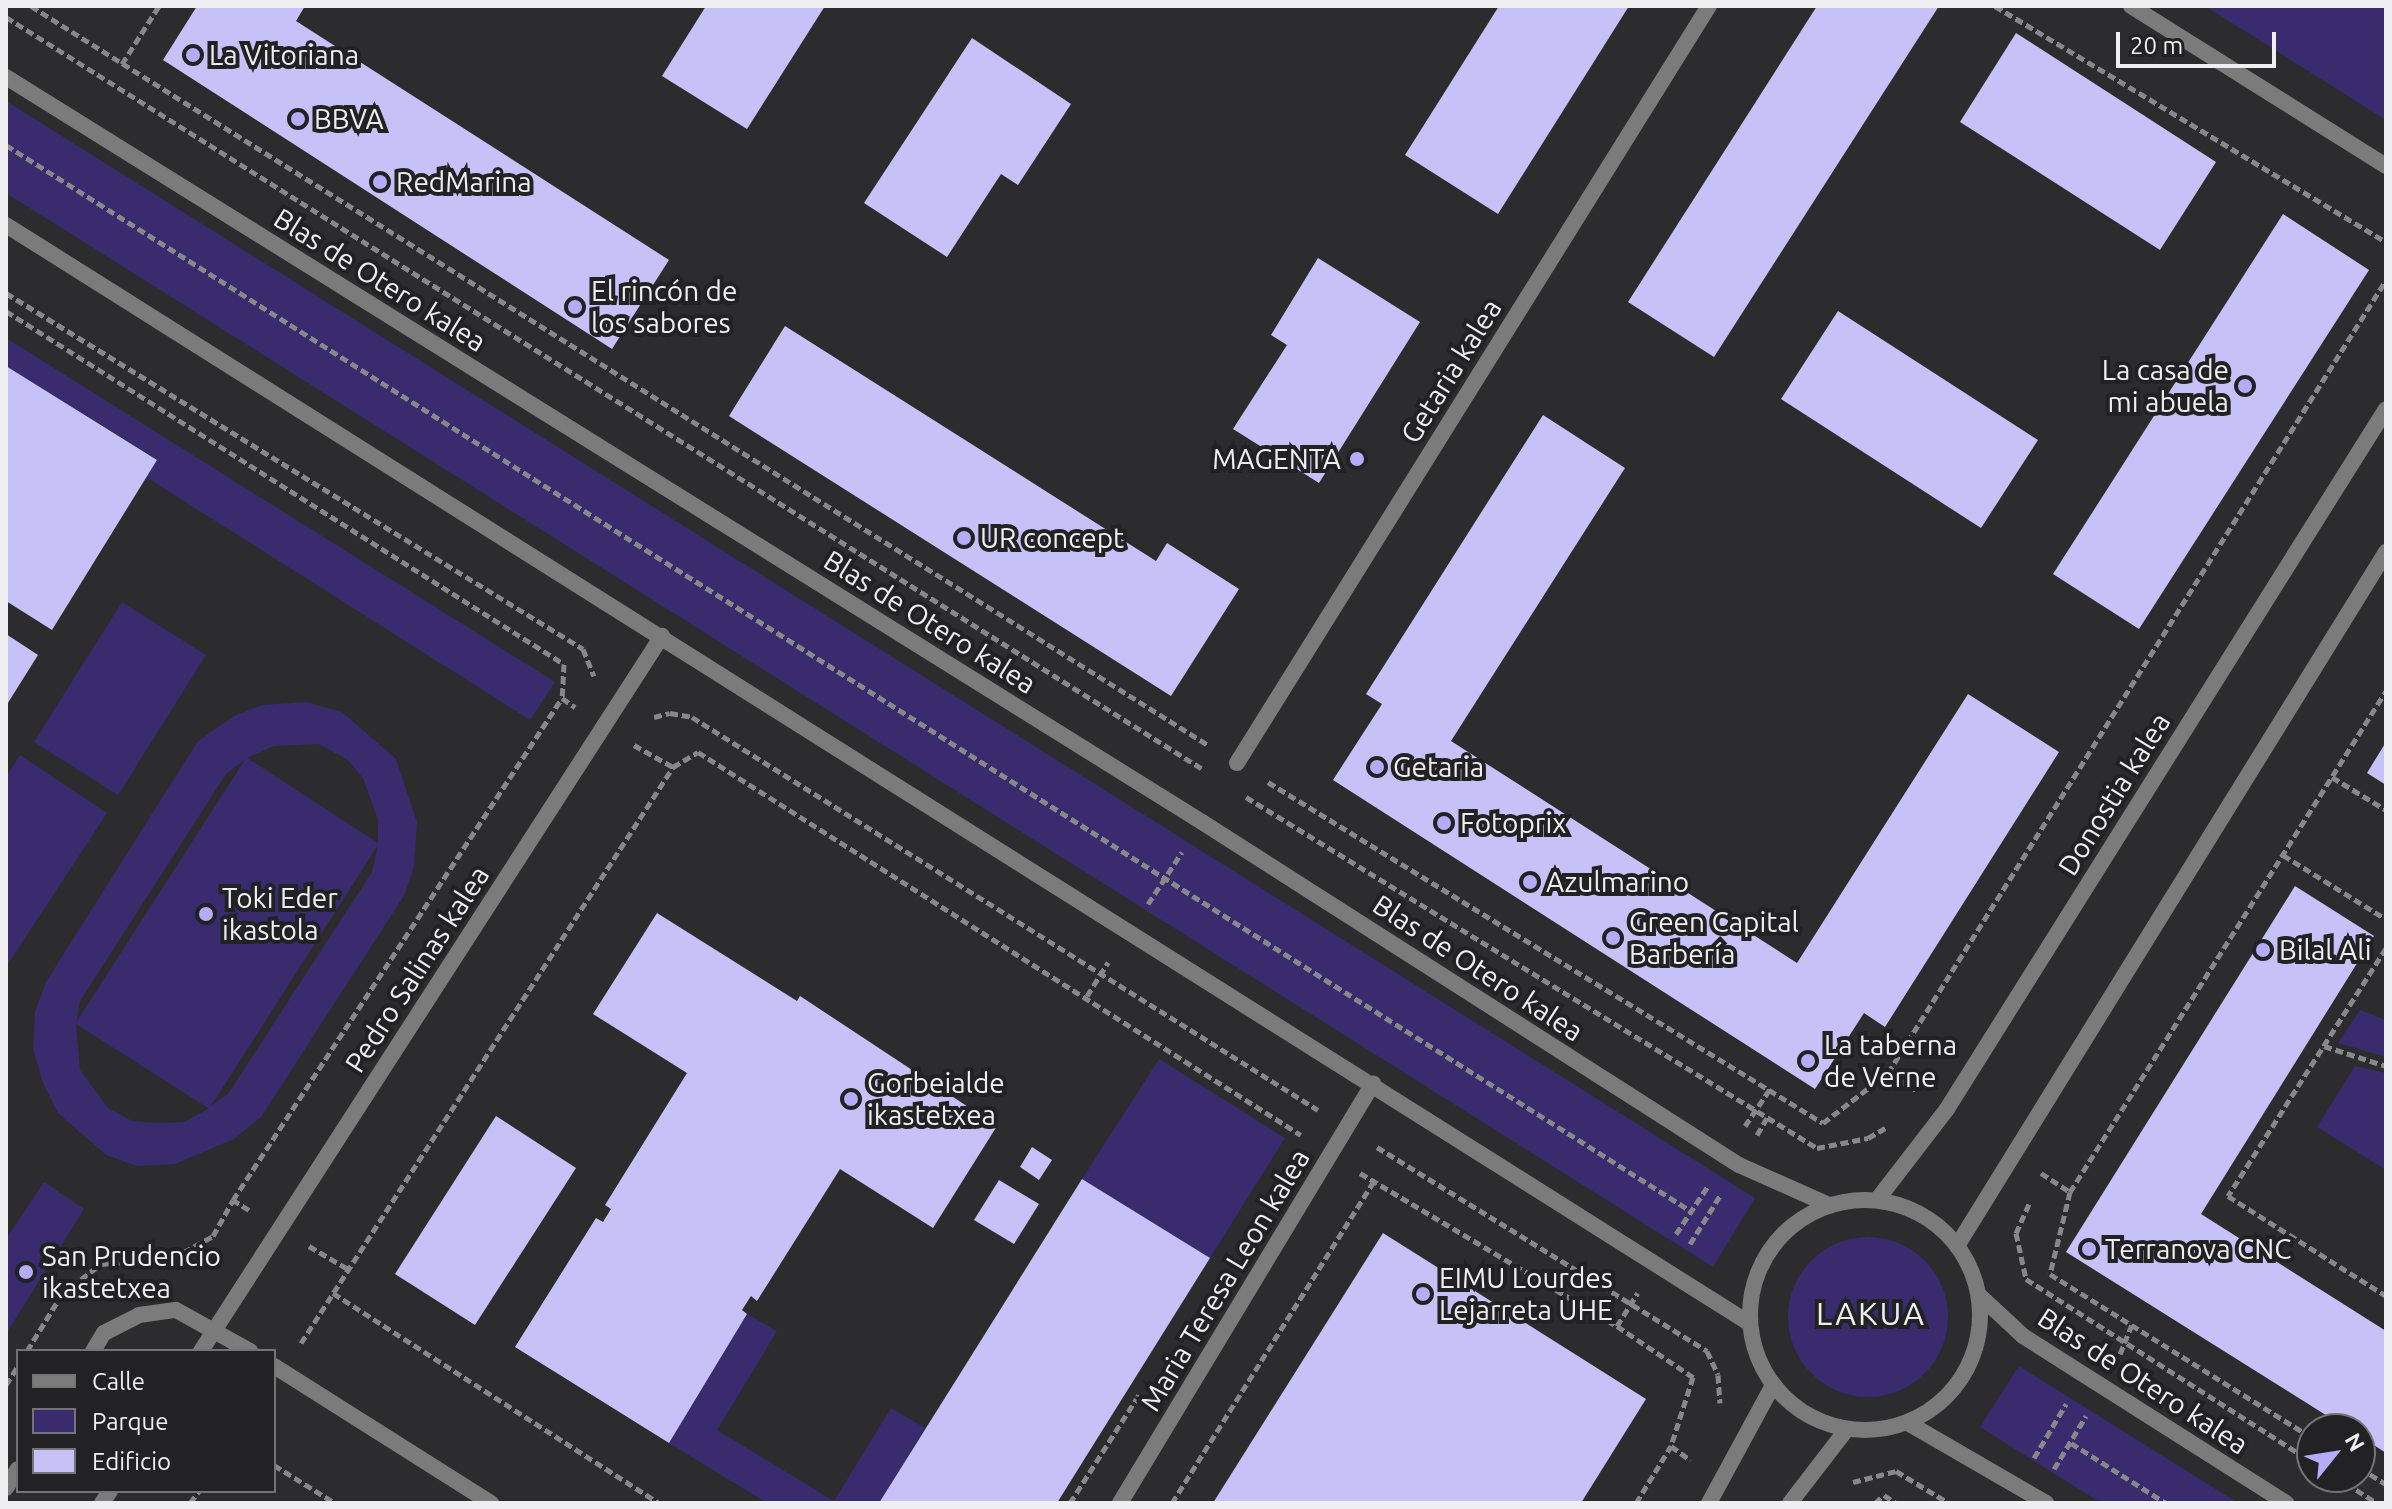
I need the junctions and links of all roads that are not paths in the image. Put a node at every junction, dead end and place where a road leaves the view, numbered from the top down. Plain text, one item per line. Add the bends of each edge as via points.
1 (1709, 6) edge
2 (2131, 6) edge
3 (6, 77) edge
4 (2386, 166) edge
5 (6, 225) edge
6 (2386, 409) edge
7 (2386, 552) edge
8 (662, 636) junction
9 (1237, 763) road end
10 (1373, 1083) junction
11 (1877, 1200) junction
12 (1829, 1205) junction
13 (1957, 1246) junction
14 (1979, 1295) junction
15 (1749, 1323) junction
16 (215, 1329) junction
17 (94, 1349) edge
18 (202, 1349) edge
19 (247, 1349) edge
20 (278, 1369) edge
21 (1773, 1385) junction
22 (1908, 1423) junction
23 (1846, 1430) junction
24 (491, 1503) edge
25 (1120, 1503) edge
26 (1709, 1503) edge
27 (1790, 1503) edge
28 (2046, 1503) edge
29 (2286, 1503) edge

1 - 9 street, Getaria kalea
2 - 4 street
3 - 12 street, Blas de Otero kalea via 1202,822 1732,1161
5 - 8 street
6 - 11 street, Donostia kalea via 1947,1109
7 - 13 street
8 - 10 street
8 - 16 street, Pedro Salinas kalea
10 - 15 street
10 - 25 street, Maria Teresa Leon kalea
11 - 12 street
11 - 13 street via 1908,1207 1935,1223
12 - 15 street via 1795,1223 1769,1250 1753,1285
13 - 14 street
14 - 22 street via 1975,1347 1958,1385 1936,1407
14 - 29 street, Blas de Otero kalea via 2023,1336
15 - 21 street via 1756,1356
16 - 17 street via 176,1310 139,1315 104,1333
16 - 18 street, Pedro Salinas kalea
16 - 19 street
20 - 24 street
21 - 23 street via 1805,1414
21 - 26 street
22 - 23 street
22 - 28 street
23 - 27 street

